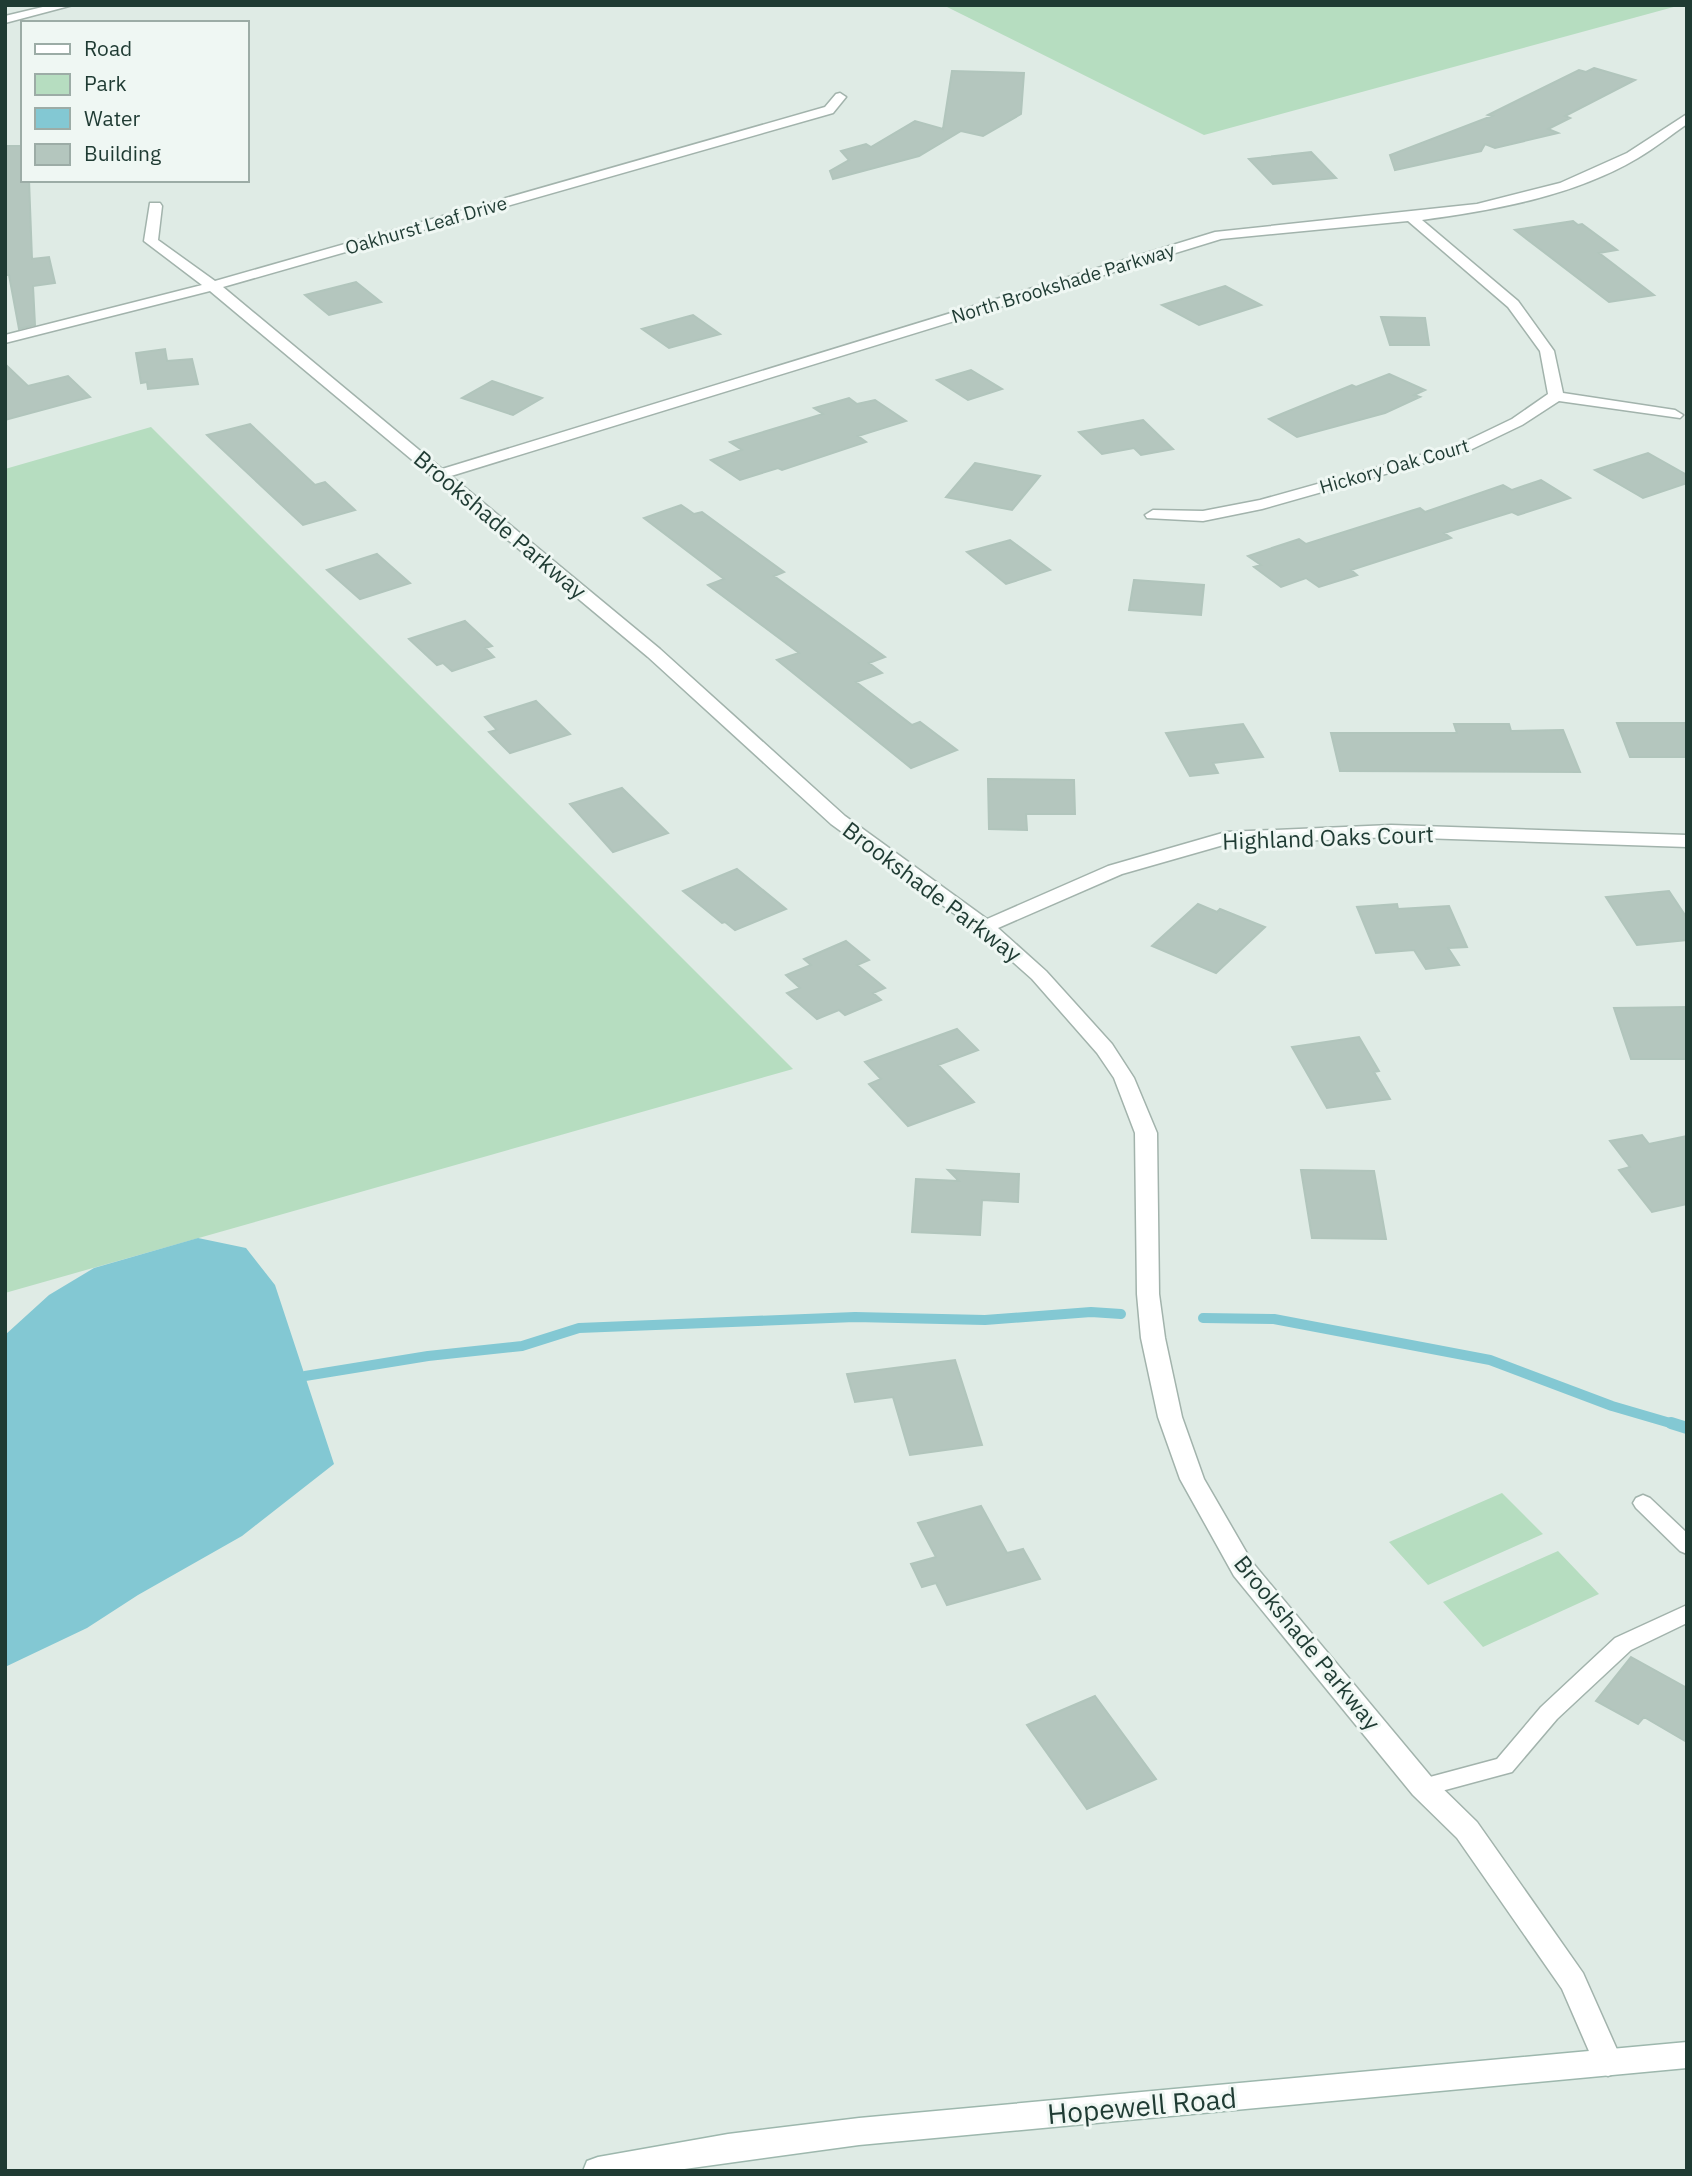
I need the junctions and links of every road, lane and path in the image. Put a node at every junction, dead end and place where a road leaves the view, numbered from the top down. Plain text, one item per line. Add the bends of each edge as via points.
1 (67, 5) edge
2 (5, 20) edge
3 (840, 97) dead end
4 (1687, 118) edge
5 (155, 206) dead end
6 (1411, 217) junction
7 (214, 286) junction
8 (5, 339) edge
9 (1556, 396) junction
10 (1675, 415) dead end
11 (439, 475) junction
12 (1153, 515) dead end
13 (1687, 841) edge
14 (985, 927) junction
15 (1643, 1503) dead end
16 (1687, 1546) edge
17 (1687, 1613) edge
18 (1423, 1787) junction
19 (1687, 2055) edge
20 (1608, 2063) junction
21 (598, 2171) edge

1 - 2 street
3 - 7 street, Oakhurst Leaf Drive via 829,110
4 - 6 street, North Brookshade Parkway via 1632,156 1565,186 1477,208
5 - 7 street, Brookshade Parkway via 151,241
6 - 9 street via 1513,304 1548,351
6 - 11 street, North Brookshade Parkway via 1220,235
7 - 8 street, Oakhurst Leaf Drive
7 - 11 street, Brookshade Parkway
9 - 10 street
9 - 12 street, Hickory Oak Court via 1517,422 1465,447 1262,504 1203,516
11 - 14 street, Brookshade Parkway via 654,653 838,820
13 - 14 street, Highland Oaks Court via 1391,831 1226,838 1115,870
14 - 18 street, Brookshade Parkway via 1039,975 1105,1049 1124,1078 1146,1133 1153,1338 1170,1417 1192,1479 1243,1569
15 - 16 lane
17 - 18 lane via 1622,1644 1549,1713 1504,1766
18 - 20 street, Brookshade Parkway via 1467,1830 1573,1982
19 - 20 street, Hopewell Road
20 - 21 street, Hopewell Road via 874,2128 657,2158

